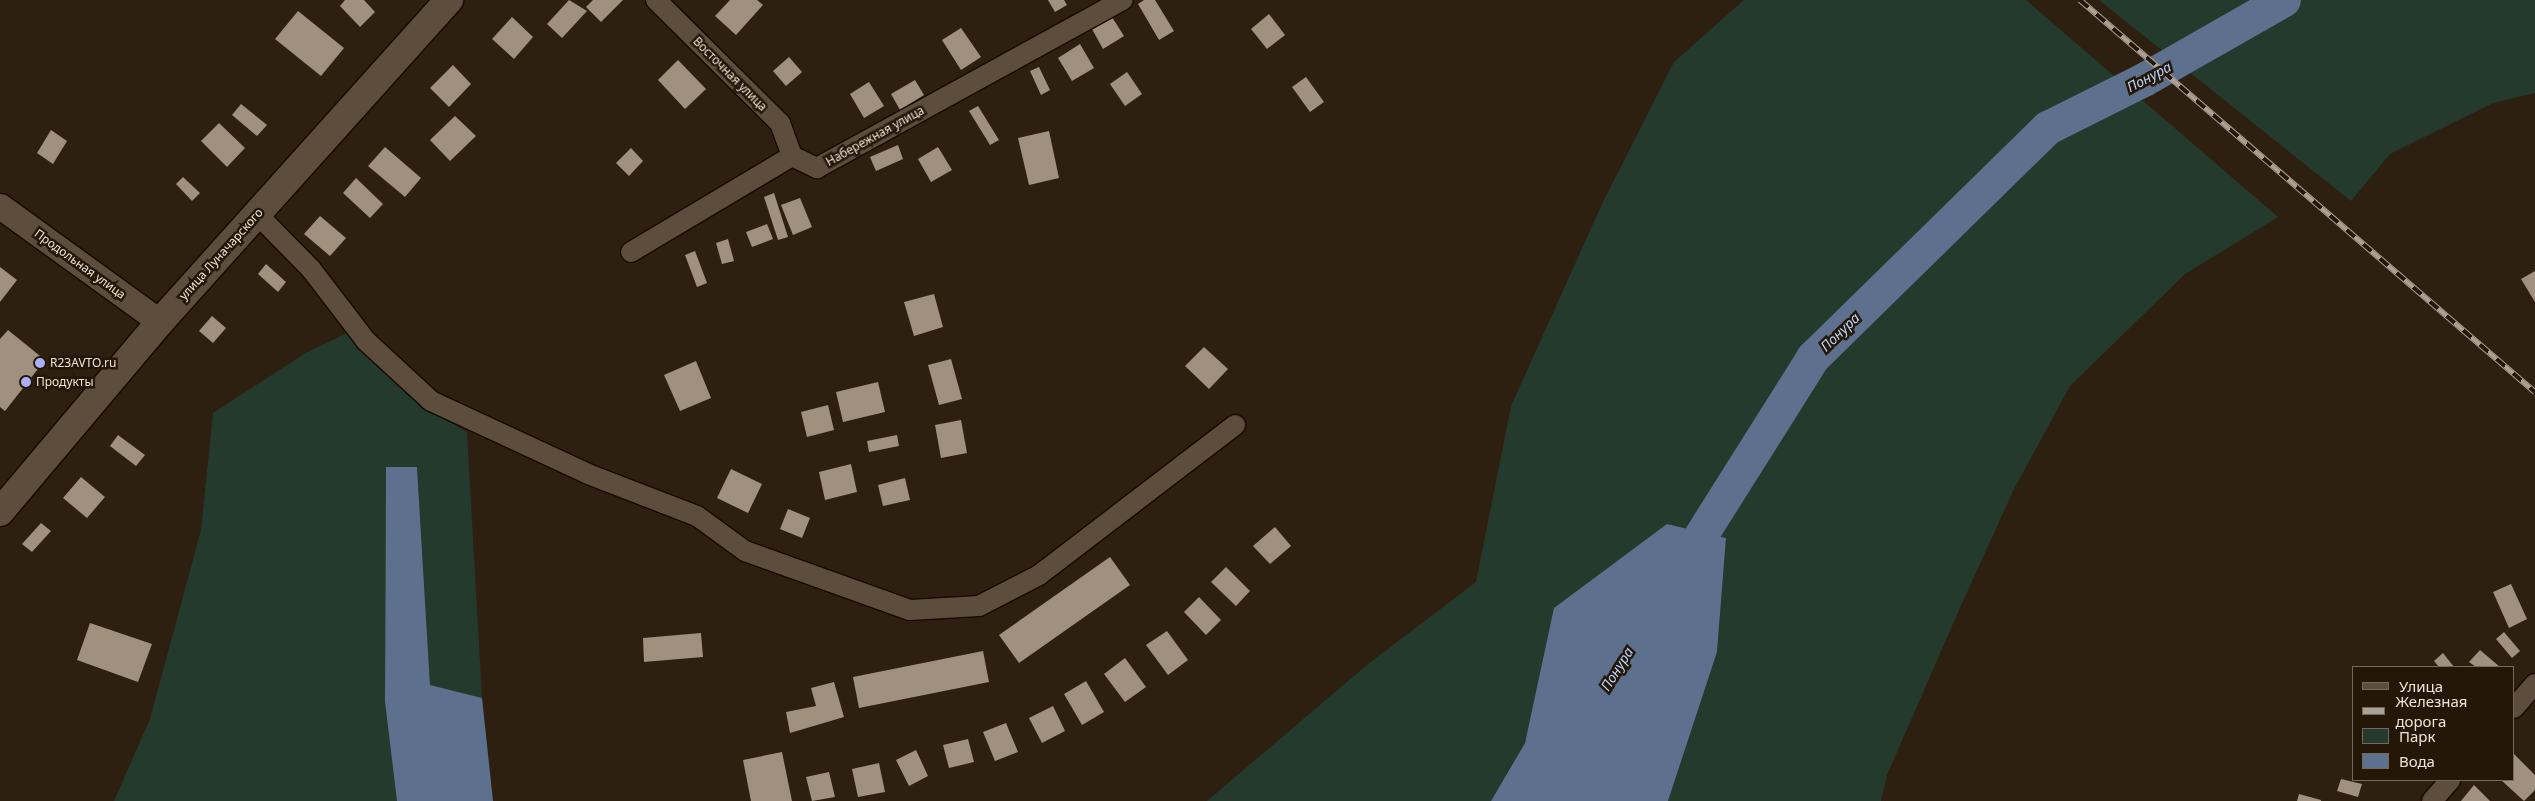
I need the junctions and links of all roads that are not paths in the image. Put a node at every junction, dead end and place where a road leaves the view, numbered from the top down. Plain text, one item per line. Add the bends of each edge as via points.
1 (449, 0) edge
2 (656, 0) edge
3 (1123, 0) edge
4 (792, 156) junction
5 (0, 206) edge
6 (257, 214) junction
7 (631, 252) dead end
8 (160, 322) junction
9 (1235, 426) dead end
10 (0, 512) edge
11 (2535, 684) edge
12 (2515, 707) edge
13 (2449, 781) edge
14 (2432, 801) edge

1 - 6 main road, улица Луначарского
2 - 4 street, Восточная улица via 780,123
3 - 4 street, Набережная улица via 817,168
4 - 7 street
5 - 8 street, Продольная улица
6 - 8 main road, улица Луначарского
6 - 9 street via 311,269 366,341 432,400 588,474 697,516 745,552 910,610 979,606 1039,576
8 - 10 main road, улица Луначарского
11 - 12 street
13 - 14 street

